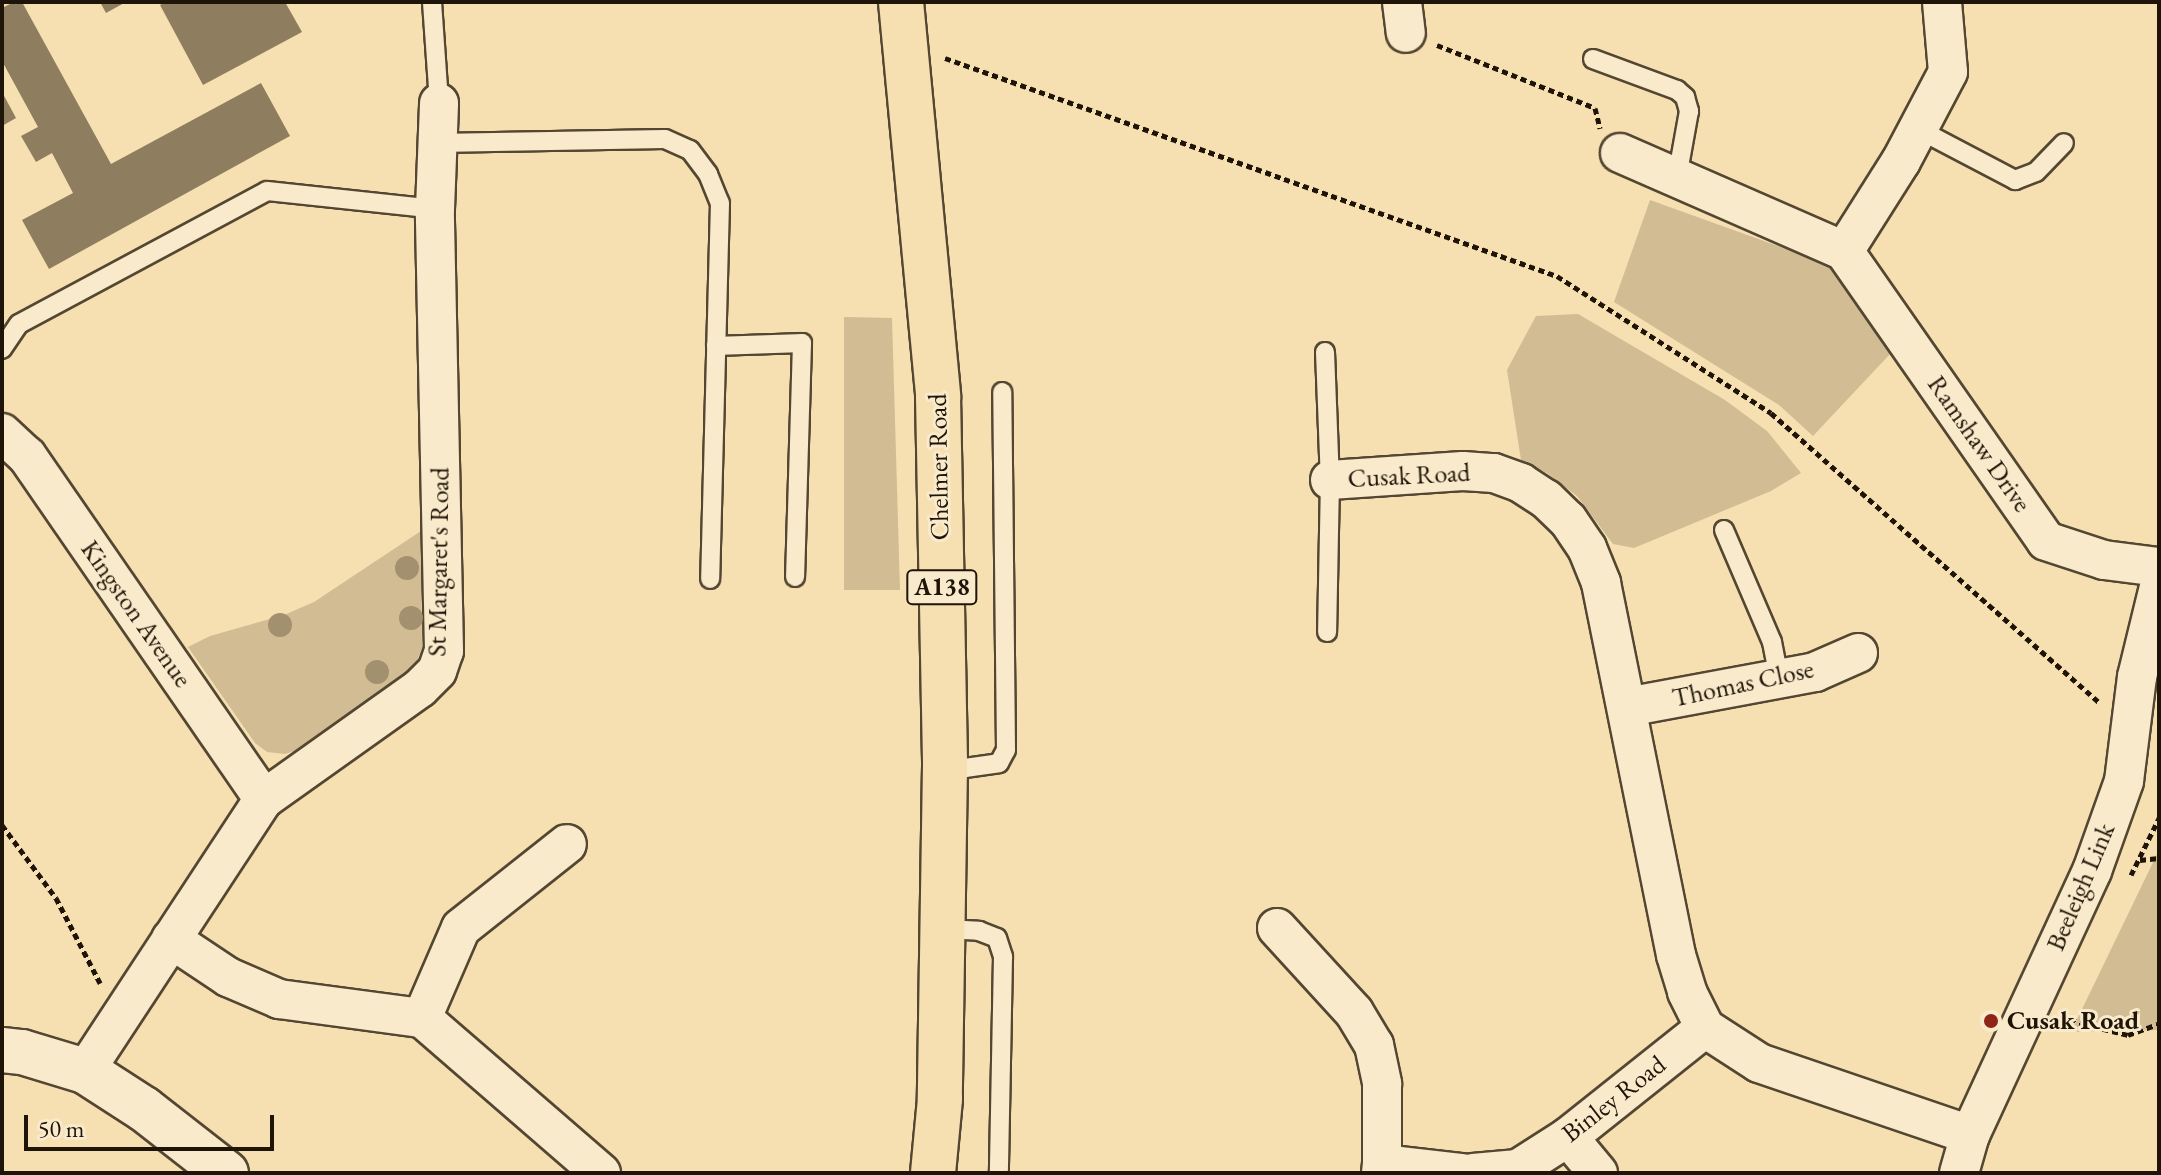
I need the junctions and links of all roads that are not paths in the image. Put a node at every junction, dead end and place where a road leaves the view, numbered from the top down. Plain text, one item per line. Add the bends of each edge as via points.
1 (432, 2) edge
2 (901, 2) edge
3 (1942, 2) edge
4 (1593, 59) dead end
5 (439, 103) joint
6 (1918, 129) junction
7 (437, 143) junction
8 (2064, 143) dead end
9 (1620, 153) road end
10 (1677, 178) junction
11 (435, 209) junction
12 (1844, 251) junction
13 (716, 346) junction
14 (2, 349) edge
15 (1325, 352) dead end
16 (1002, 392) dead end
17 (2, 433) edge
18 (1330, 480) junction
19 (1724, 530) dead end
20 (2159, 567) edge
21 (795, 577) dead end
22 (710, 579) dead end
23 (2159, 587) edge
24 (1327, 632) dead end
25 (1858, 653) dead end
26 (1779, 679) junction
27 (1627, 707) junction
28 (945, 766) junction
29 (264, 799) junction
30 (567, 844) dead end
31 (1277, 928) dead end
32 (944, 929) junction
33 (171, 939) junction
34 (422, 1018) junction
35 (1705, 1028) junction
36 (2, 1050) edge
37 (85, 1071) junction
38 (1970, 1135) junction
39 (1568, 1137) junction
40 (1381, 1169) edge
41 (226, 1173) edge
42 (601, 1173) edge
43 (933, 1173) edge
44 (999, 1173) edge
45 (1462, 1173) edge
46 (1473, 1173) edge
47 (1598, 1173) edge
48 (1959, 1173) edge

1 - 5 lane
2 - 28 main road, Chelmer Road / A138 via 938,396
3 - 6 street via 1948,72
4 - 10 lane via 1685,97 1689,111
5 - 7 street, St Margaret's Road
6 - 8 lane via 2015,180 2036,172
6 - 12 street
7 - 11 street, St Margaret's Road
7 - 13 lane via 665,139 690,150 720,203
9 - 10 street
10 - 12 street
11 - 14 lane via 267,191 19,324
11 - 29 street, St Margaret's Road via 444,651 437,671 420,688
12 - 20 street, Ramshaw Drive via 2046,541 2104,560
13 - 21 lane via 802,343
13 - 22 lane
15 - 18 lane
16 - 28 lane via 1006,750 999,763
17 - 29 street, Kingston Avenue via 27,456
18 - 24 lane
18 - 27 street, Cusak Road via 1494,473 1546,499 1587,548 1601,583
19 - 26 lane via 1772,642
23 - 38 street, Beeleigh Link via 2137,677 2124,781 2092,871
25 - 26 street, Thomas Close via 1815,672
26 - 27 street, Thomas Close
27 - 35 street, Cusak Road via 1676,955
28 - 32 main road, Chelmer Road / A138
29 - 33 street, St Margaret's Road
30 - 34 street via 461,928
31 - 40 street via 1354,1012 1374,1045 1382,1084
32 - 43 main road, Chelmer Road / A138
32 - 44 lane via 997,938 1003,957
33 - 34 street via 228,977 279,999
33 - 37 street, St Margaret's Road
34 - 42 street
35 - 38 street via 1759,1063
35 - 39 street, Binley Road
36 - 37 street
37 - 41 street
38 - 48 street, Beeleigh Link
39 - 46 street, Binley Road via 1518,1169
39 - 47 street
40 - 45 street

